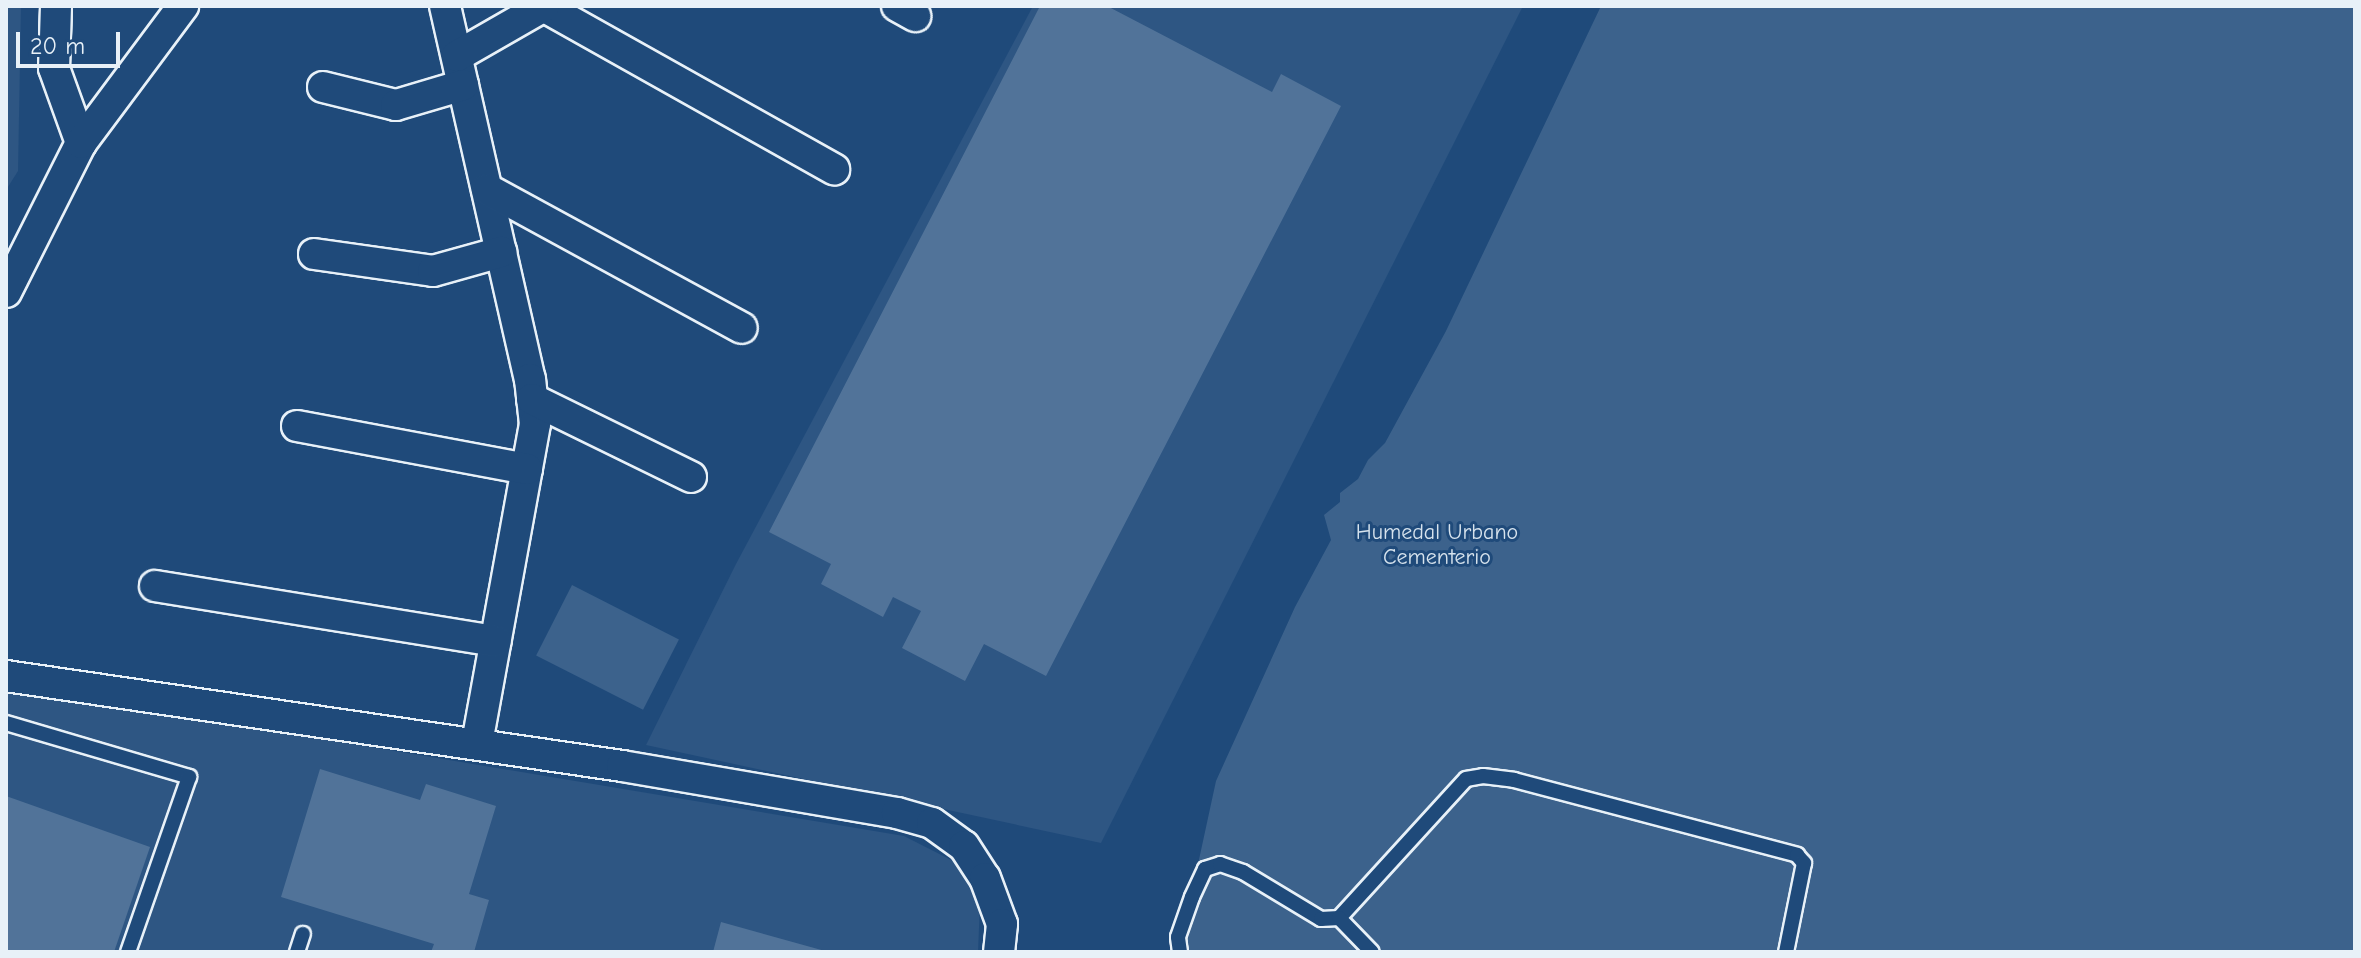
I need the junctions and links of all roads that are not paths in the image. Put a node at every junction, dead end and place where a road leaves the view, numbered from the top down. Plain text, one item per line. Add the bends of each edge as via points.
1 (56, 6) edge
2 (183, 6) edge
3 (445, 6) edge
4 (544, 6) edge
5 (460, 70) junction
6 (323, 87) dead end
7 (81, 143) junction
8 (834, 169) dead end
9 (487, 189) junction
10 (501, 252) junction
11 (314, 254) dead end
12 (6, 292) edge
13 (742, 328) dead end
14 (532, 399) junction
15 (297, 426) dead end
16 (527, 469) junction
17 (691, 477) dead end
18 (155, 586) dead end
19 (496, 641) junction
20 (6, 676) edge
21 (6, 723) edge
22 (477, 744) junction
23 (1339, 918) junction
24 (303, 934) dead end
25 (128, 952) edge
26 (297, 952) edge
27 (999, 952) edge
28 (1180, 952) edge
29 (1372, 952) edge
30 (1786, 952) edge

1 - 7 street via 54,68
2 - 7 street
3 - 5 street
4 - 5 street
4 - 8 street
5 - 6 street via 396,105
5 - 9 street
7 - 12 street
9 - 10 street
9 - 13 street
10 - 11 street via 433,271
10 - 14 street
14 - 16 street via 535,424
14 - 17 street
15 - 16 street
16 - 19 street
18 - 19 street
19 - 22 street
20 - 22 street
21 - 25 lane via 189,777
22 - 27 street via 932,823 964,846 985,878 1002,924
23 - 28 lane via 1321,919 1220,864 1205,869 1192,897 1178,937
23 - 29 lane
23 - 30 lane via 1466,779 1483,776 1797,855 1804,863
24 - 26 lane

